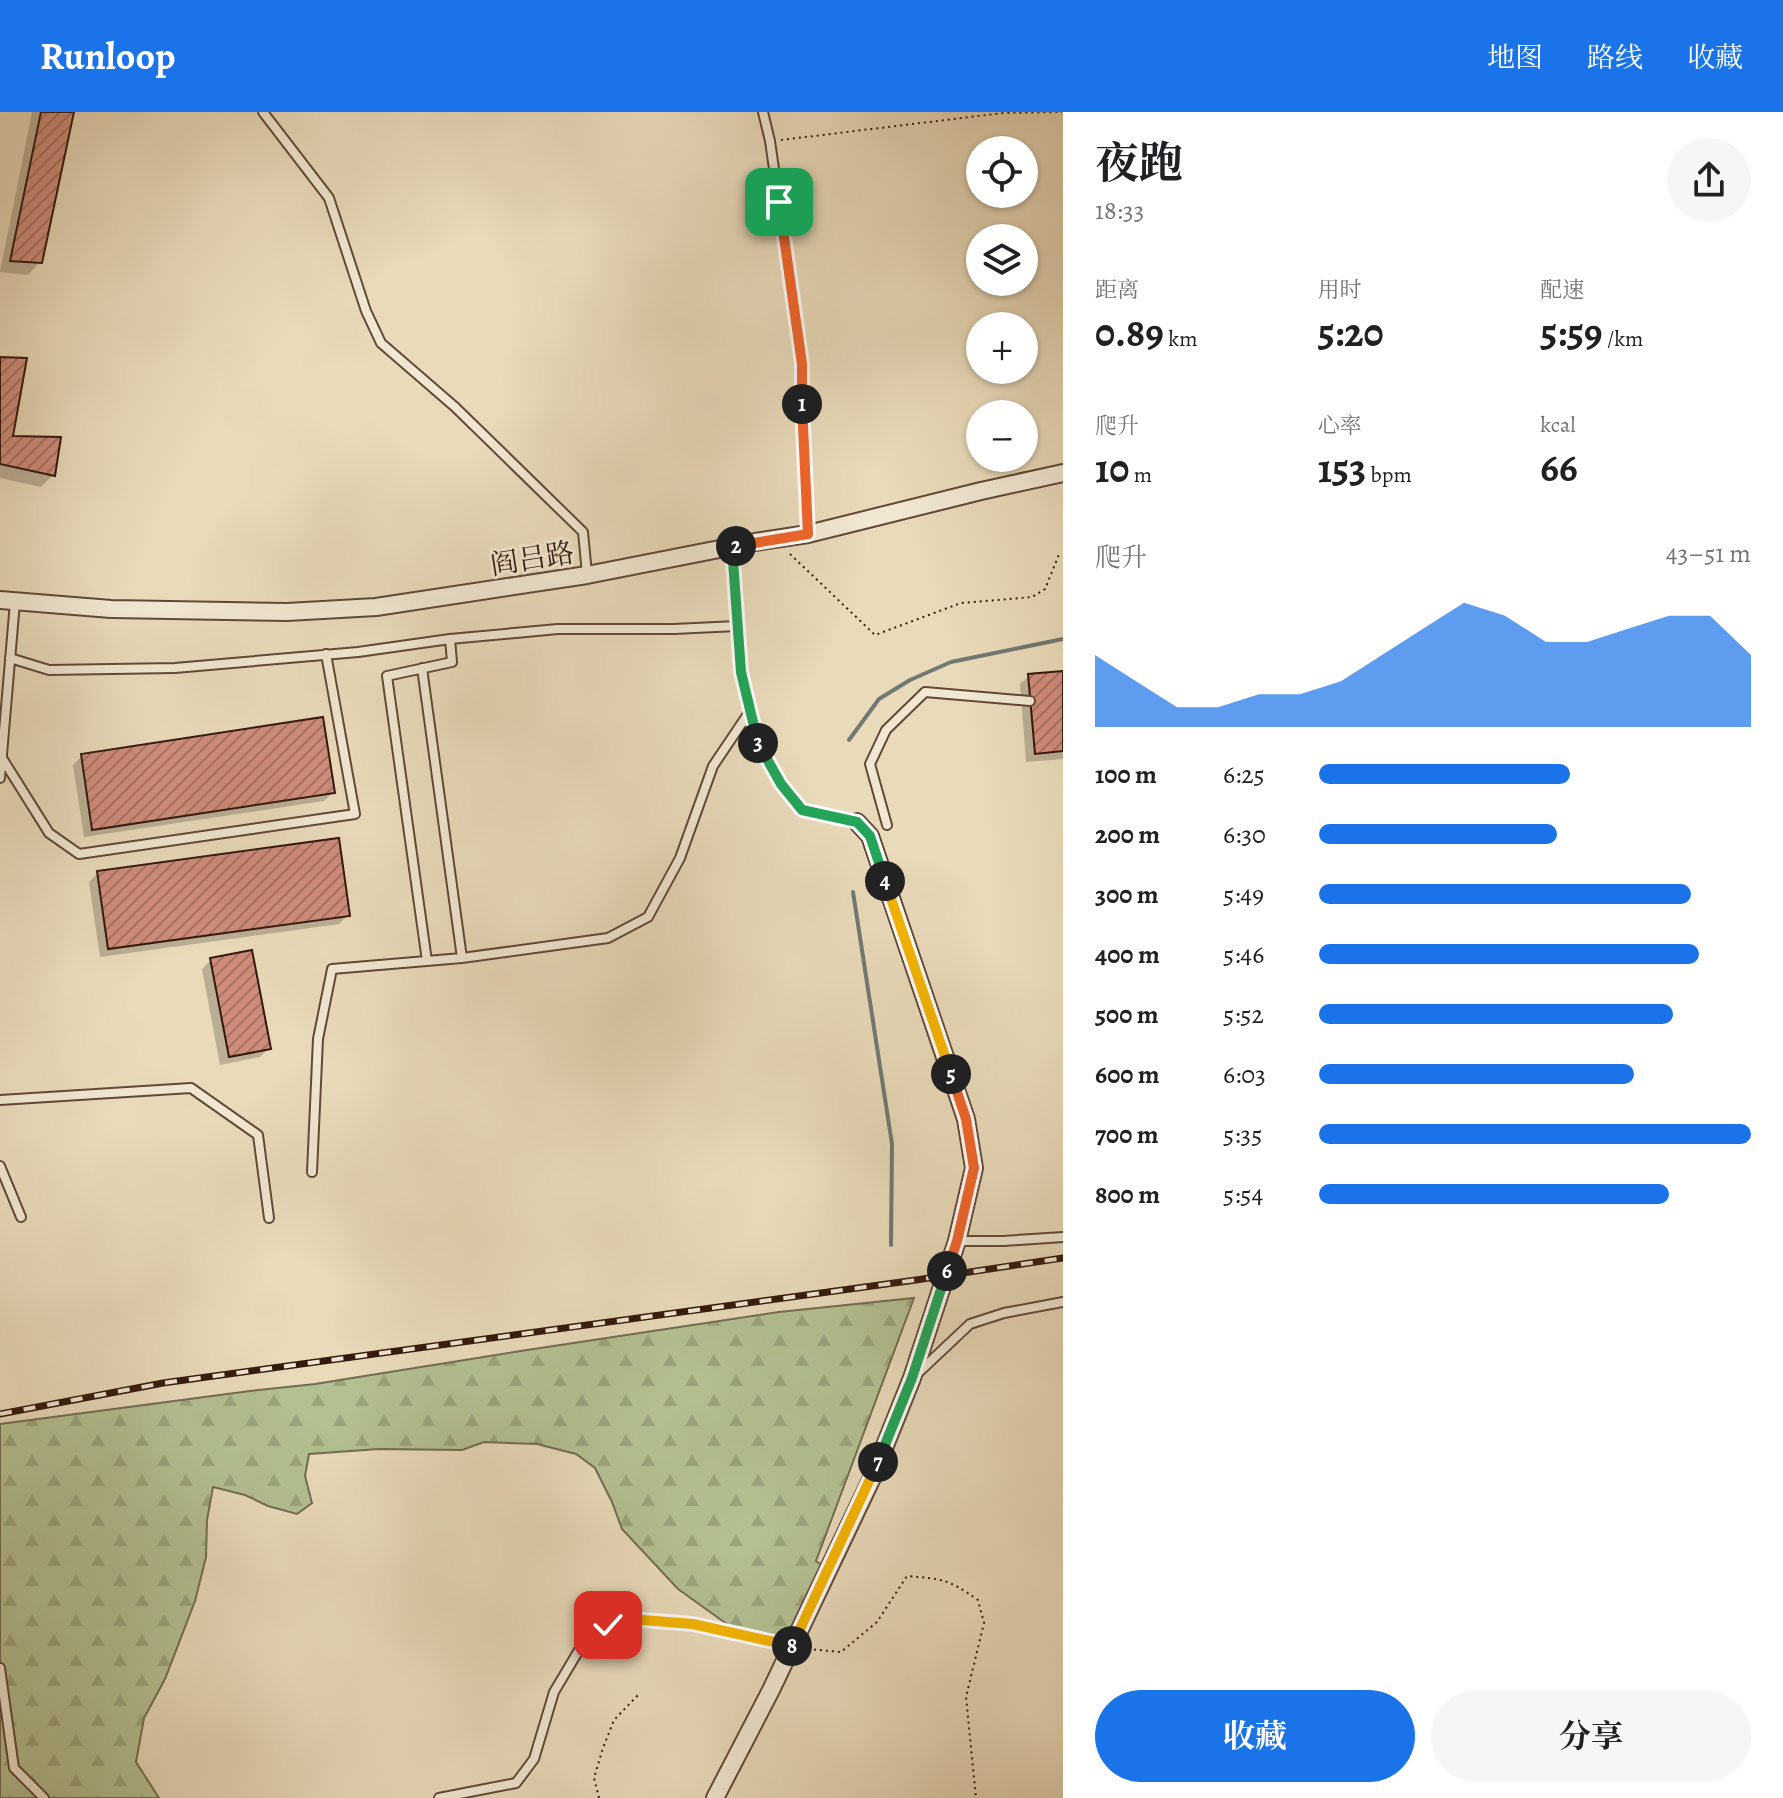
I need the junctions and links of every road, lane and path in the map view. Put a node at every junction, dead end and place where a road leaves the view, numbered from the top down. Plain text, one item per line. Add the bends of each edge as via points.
1 (263, 112) edge
2 (763, 112) edge
3 (1062, 112) edge
4 (770, 141) junction
5 (1063, 473) edge
6 (808, 534) junction
7 (775, 539) junction
8 (732, 547) junction
9 (1060, 552) dead end
10 (587, 575) junction
11 (8, 600) edge
12 (737, 626) junction
13 (0, 637) edge
14 (12, 638) junction
15 (450, 639) junction
16 (326, 654) junction
17 (10, 658) junction
18 (422, 668) junction
19 (1030, 701) dead end
20 (750, 711) junction
21 (1, 759) edge
22 (0, 778) edge
23 (857, 822) joint
24 (887, 825) dead end
25 (462, 958) junction
26 (427, 961) junction
27 (0, 1100) edge
28 (0, 1166) edge
29 (312, 1172) dead end
30 (21, 1217) dead end
31 (269, 1218) dead end
32 (1063, 1237) edge
33 (957, 1241) junction
34 (1063, 1302) edge
35 (912, 1378) junction
36 (791, 1647) junction
37 (0, 1668) edge
38 (639, 1694) dead end
39 (44, 1798) edge
40 (439, 1798) edge
41 (599, 1798) edge
42 (715, 1798) edge
43 (976, 1798) edge

1 - 10 lane via 329,198 381,343 583,532
2 - 4 lane
3 - 4 path via 1003,113
4 - 6 lane via 802,364
5 - 6 street, 阎吕路
6 - 7 street, 阎吕路
7 - 8 street, 阎吕路
7 - 9 path via 875,635 961,603 1032,597 1045,589
8 - 10 street, 阎吕路
8 - 12 lane
10 - 11 street, 阎吕路 via 376,607 287,612 111,609
11 - 14 lane
12 - 15 lane via 558,629
12 - 20 lane
13 - 14 lane
14 - 17 lane
15 - 16 lane
15 - 18 lane via 452,662
16 - 17 lane via 175,668 49,670
16 - 21 lane via 355,814 79,854 49,833
17 - 21 lane
18 - 25 lane
18 - 26 lane via 387,676
19 - 24 lane via 925,692 886,730 870,764
20 - 23 lane via 756,739 802,810
20 - 25 lane via 713,766 680,858 648,917 608,938
21 - 22 lane
23 - 33 street via 870,836 966,1119 974,1168
25 - 26 lane
26 - 29 lane via 332,969 318,1039
27 - 31 lane via 191,1088 258,1135
28 - 30 lane
32 - 33 lane
33 - 35 street
34 - 35 lane via 970,1324
35 - 36 street via 872,1478
36 - 40 lane via 693,1624 643,1620 608,1625 585,1640 554,1692 534,1759 516,1783
36 - 42 street
36 - 43 path via 841,1652 877,1622 907,1576 941,1578 978,1600 984,1623 966,1697
37 - 39 lane via 14,1768
38 - 41 path via 614,1720 603,1748 594,1778

